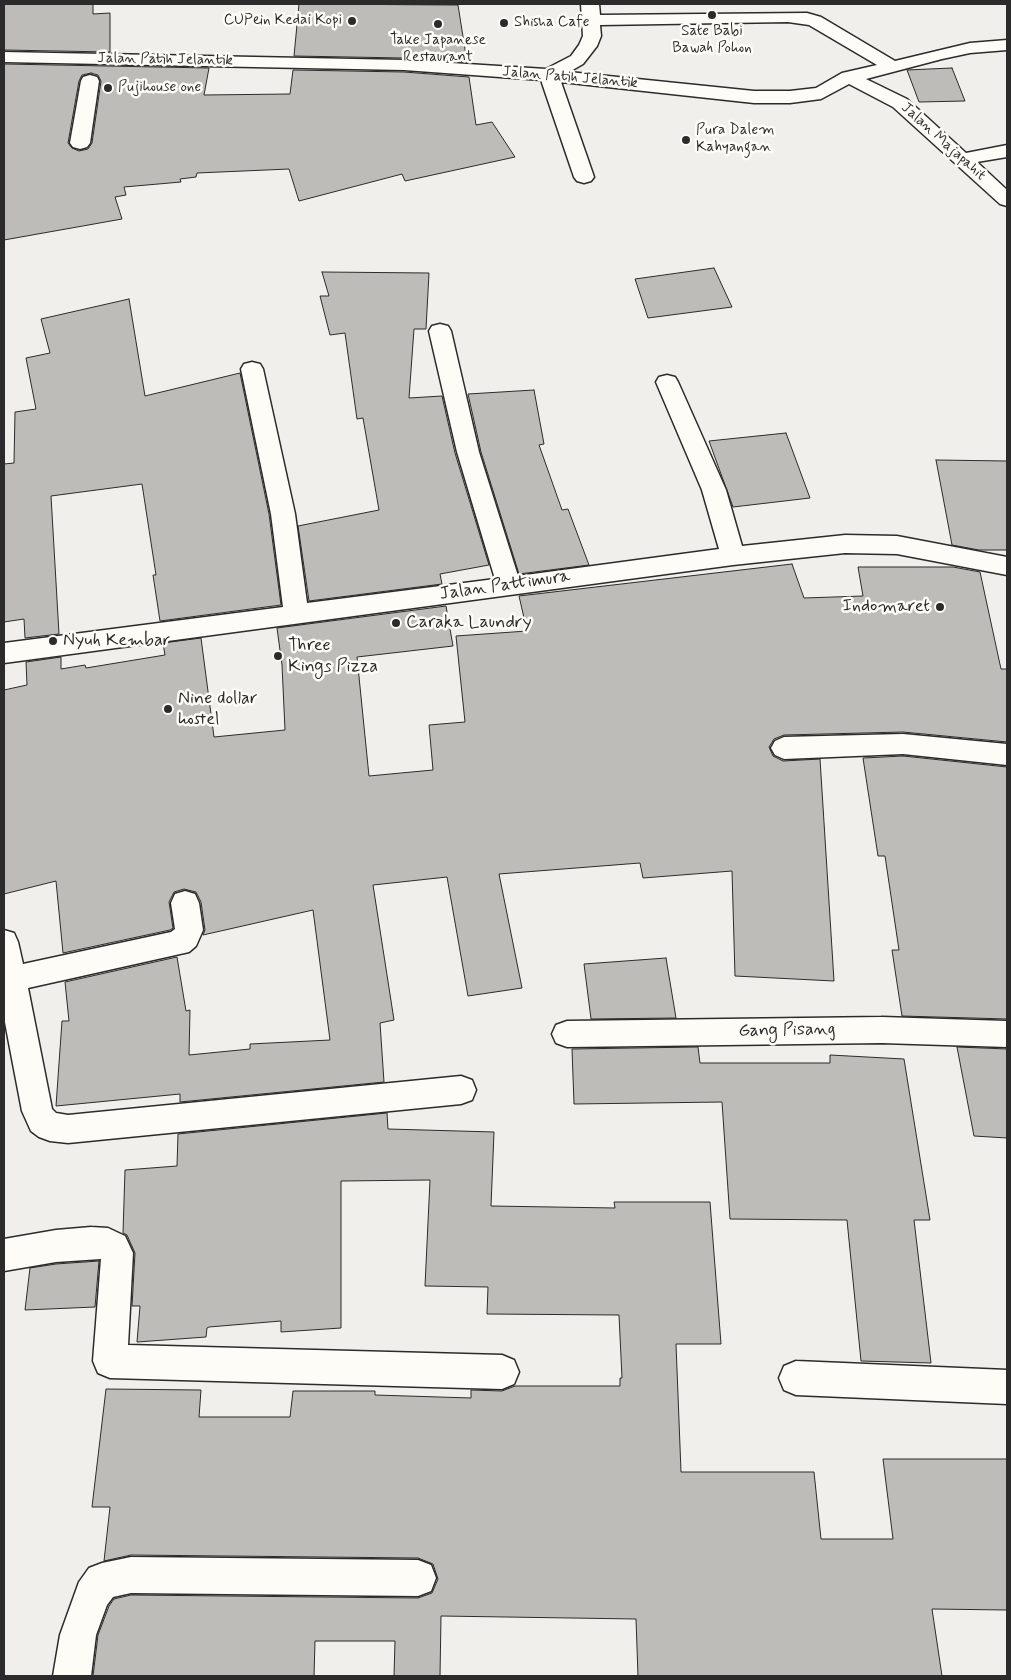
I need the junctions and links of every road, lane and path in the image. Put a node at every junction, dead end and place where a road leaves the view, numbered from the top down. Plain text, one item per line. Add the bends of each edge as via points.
1 (591, 20) edge
2 (1007, 46) edge
3 (4, 57) edge
4 (893, 67) junction
5 (91, 71) junction
6 (548, 75) junction
7 (849, 77) junction
8 (632, 84) junction
9 (80, 143) dead end
10 (1007, 151) edge
11 (964, 159) junction
12 (584, 177) dead end
13 (1007, 200) edge
14 (440, 331) dead end
15 (252, 369) dead end
16 (667, 382) dead end
17 (733, 556) junction
18 (1007, 566) edge
19 (509, 585) junction
20 (296, 614) junction
21 (4, 654) edge
22 (784, 748) dead end
23 (1007, 755) edge
24 (185, 903) dead end
25 (7, 962) edge
26 (567, 1034) dead end
27 (1007, 1034) edge
28 (461, 1090) dead end
29 (4, 1255) edge
30 (502, 1372) dead end
31 (796, 1378) dead end
32 (1007, 1388) edge
33 (418, 1578) dead end
34 (72, 1676) edge

1 - 4 street via 807,18
1 - 6 street via 588,46 577,60
1 - 8 street via 604,59
2 - 4 street, Jalan Patih Jelantik via 970,48
3 - 5 street, Jalan Patih Jelantik
4 - 7 street, Jalan Patih Jelantik
5 - 6 street, Jalan Patih Jelantik via 404,64
5 - 9 street
6 - 8 street, Jalan Patih Jelantik
6 - 12 street
7 - 8 street, Jalan Patih Jelantik via 821,93 790,97 754,97
7 - 11 street, Jalan Majapahit via 900,103
10 - 11 street
11 - 13 street, Jalan Majapahit
14 - 19 street via 468,452
15 - 20 street via 283,514
16 - 17 street via 714,490
17 - 18 street, Jalan Pattimura via 845,544 897,545
17 - 19 street, Jalan Pattimura
19 - 20 street, Jalan Pattimura
20 - 21 street, Jalan Pattimura
22 - 23 street via 903,744
24 - 25 street via 189,930 179,943
25 - 28 street via 37,1111 50,1127 68,1129
26 - 27 street, Gang Pisang via 882,1030
29 - 30 street via 91,1243 114,1247 117,1267 110,1361
31 - 32 street
33 - 34 street via 131,1575 102,1581 92,1595 78,1635

